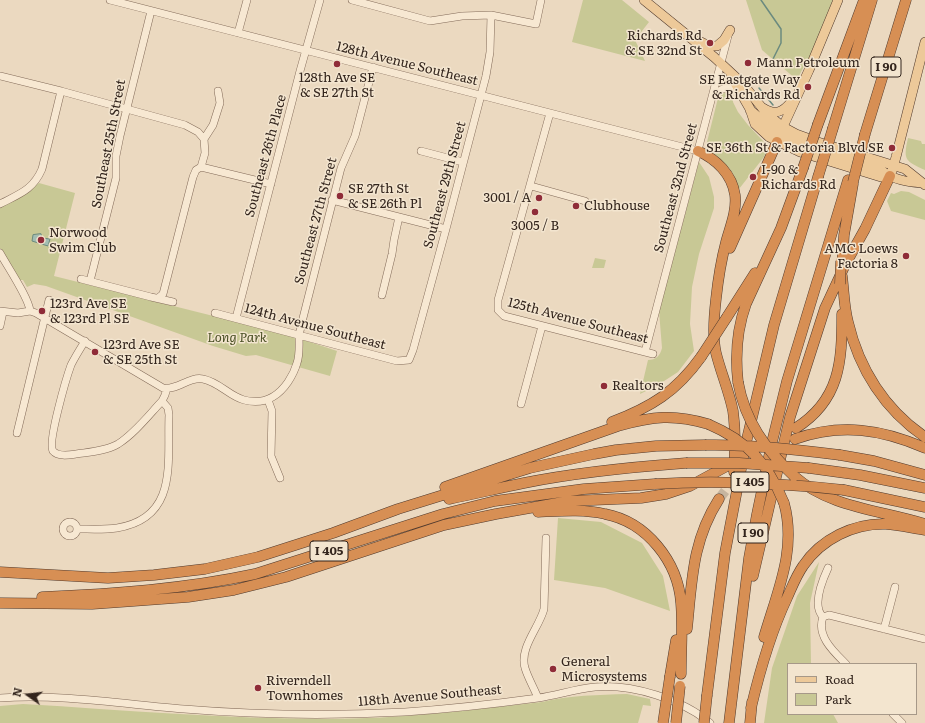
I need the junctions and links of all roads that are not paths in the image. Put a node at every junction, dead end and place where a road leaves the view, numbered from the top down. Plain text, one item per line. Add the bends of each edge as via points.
1 (110, 0) edge
2 (247, 0) edge
3 (320, 0) edge
4 (352, 0) edge
5 (541, 0) edge
6 (644, 0) edge
7 (838, 0) edge
8 (864, 0) edge
9 (872, 0) edge
10 (906, 0) edge
11 (151, 11) junction
12 (491, 15) junction
13 (730, 30) joint
14 (238, 33) junction
15 (684, 33) junction
16 (925, 42) edge
17 (306, 50) junction
18 (721, 63) junction
19 (373, 68) junction
20 (728, 71) junction
21 (0, 76) edge
22 (738, 90) junction
23 (61, 91) junction
24 (218, 92) dead end
25 (481, 95) junction
26 (798, 95) junction
27 (713, 96) junction
28 (761, 106) junction
29 (126, 110) junction
30 (550, 113) junction
31 (780, 134) junction
32 (204, 139) junction
33 (698, 150) junction
34 (421, 151) dead end
35 (463, 162) junction
36 (894, 166) junction
37 (201, 167) junction
38 (890, 176) junction
39 (850, 181) junction
40 (271, 184) junction
41 (924, 184) edge
42 (531, 186) junction
43 (332, 200) junction
44 (585, 201) dead end
45 (0, 204) edge
46 (790, 205) junction
47 (398, 217) junction
48 (446, 229) junction
49 (0, 253) edge
50 (81, 279) dead end
51 (90, 281) junction
52 (718, 284) junction
53 (842, 284) junction
54 (382, 295) dead end
55 (158, 298) junction
56 (50, 300) dead end
57 (174, 302) dead end
58 (2, 311) edge
59 (30, 311) junction
60 (215, 313) dead end
61 (45, 318) junction
62 (236, 318) junction
63 (0, 326) edge
64 (542, 326) junction
65 (299, 335) junction
66 (85, 341) junction
67 (645, 352) junction
68 (653, 354) dead end
69 (409, 360) joint
70 (167, 388) junction
71 (268, 400) junction
72 (162, 401) junction
73 (521, 404) dead end
74 (796, 428) dead end
75 (17, 433) dead end
76 (925, 436) edge
77 (795, 439) dead end
78 (925, 448) edge
79 (727, 466) dead end
80 (497, 468) junction
81 (925, 475) edge
82 (280, 478) dead end
83 (925, 488) edge
84 (719, 499) tunnel mouth
85 (925, 507) edge
86 (398, 509) junction
87 (496, 514) junction
88 (370, 520) junction
89 (730, 522) junction
90 (925, 524) edge
91 (77, 529) dead end
92 (925, 530) edge
93 (546, 538) dead end
94 (828, 568) dead end
95 (0, 572) edge
96 (678, 586) junction
97 (895, 587) dead end
98 (0, 599) edge
99 (0, 603) edge
100 (823, 617) junction
101 (884, 629) junction
102 (925, 639) edge
103 (845, 663) edge
104 (681, 674) junction
105 (735, 675) junction
106 (0, 698) edge
107 (538, 698) junction
108 (751, 708) junction
109 (894, 715) edge
110 (663, 723) edge
111 (676, 723) edge
112 (704, 723) edge
113 (710, 723) edge
114 (729, 723) edge
115 (750, 723) edge
116 (902, 723) edge

1 - 11 street, 128th Avenue Southeast
2 - 14 street
3 - 17 street, Southeast 26th Place
4 - 12 street via 430,21 466,15
5 - 12 street via 536,24
6 - 15 main road
7 - 26 main road
8 - 46 highway, bridge
9 - 89 highway, I 90, bridge via 774,325
10 - 39 highway, I 90, bridge
11 - 14 street, 128th Avenue Southeast
11 - 29 street, Southeast 25th Street
12 - 25 street, Southeast 29th Street via 490,52
13 - 15 main road via 717,46 709,46
13 - 18 street, Southeast 32nd Street
14 - 17 street, 128th Avenue Southeast
15 - 18 main road
16 - 36 main road
17 - 19 street, 128th Avenue Southeast
17 - 40 street, Southeast 26th Place
18 - 20 main road
18 - 27 street, Southeast 32nd Street
19 - 25 street, 128th Avenue Southeast
19 - 43 street, Southeast 27th Street via 356,136 342,164
20 - 22 main road
20 - 28 main road via 744,85
21 - 23 street
22 - 27 street via 730,87
22 - 31 main road via 750,109 755,124 762,131
23 - 29 street
23 - 45 street via 37,180 30,187
24 - 32 street via 220,104 213,125
25 - 30 street, 128th Avenue Southeast
25 - 35 street, Southeast 29th Street
26 - 28 main road via 785,109 777,112 771,112
26 - 31 main road
27 - 33 street, Southeast 32nd Street
28 - 31 main road
29 - 32 street via 192,128
29 - 51 street, Southeast 25th Street via 116,156 116,178
30 - 33 street, 128th Avenue Southeast
30 - 42 street
31 - 36 main road via 796,134
31 - 38 main road via 791,149 881,177
31 - 52 highway via 726,256
32 - 37 street via 205,153
33 - 52 highway via 722,167 735,194 736,204
33 - 67 street, Southeast 32nd Street
34 - 35 street
35 - 48 street, Southeast 29th Street
36 - 38 main road
36 - 41 main road via 910,172
37 - 40 street
37 - 55 street via 196,170 193,177 163,294
38 - 41 main road via 904,182
38 - 105 highway via 825,308 795,400 753,573
39 - 53 highway, bridge via 841,261
39 - 105 highway, I 90 via 787,381 772,442 749,558
40 - 62 street, Southeast 26th Place
42 - 44 street
42 - 64 street, 125th Avenue Southeast via 518,223 498,300 498,310 504,316
43 - 47 street
43 - 65 street, Southeast 27th Street
46 - 80 highway, bridge via 759,266 684,380 643,409
46 - 90 highway, bridge via 742,317 737,352 738,382 743,404 759,437 776,459 814,490 843,503
47 - 48 street
47 - 54 street
48 - 69 street, Southeast 29th Street
49 - 59 street
50 - 51 street
51 - 55 street
52 - 89 highway via 714,342 735,428 736,448
53 - 74 highway via 842,347 838,371 832,389 819,408
53 - 76 highway via 849,328 860,361 878,391 898,416
55 - 57 street
56 - 61 street
58 - 59 street via 20,314
58 - 63 street
59 - 61 street
60 - 62 street, 124th Avenue Southeast
61 - 66 street
61 - 75 street
62 - 65 street, 124th Avenue Southeast
64 - 67 street, 125th Avenue Southeast
64 - 73 street
65 - 69 street, 124th Avenue Southeast via 396,361
65 - 71 street, Southeast 27th Street via 299,356 295,370 280,392
66 - 70 street
66 - 72 street via 68,375 52,434 53,451 66,456 105,449 117,444
67 - 68 street, 125th Avenue Southeast
70 - 71 street via 199,379 216,383 243,400
70 - 72 street
71 - 82 street via 272,412 271,456
72 - 91 street via 170,415 168,470 165,490 154,511 127,526
77 - 78 highway via 825,431 849,429 895,436
79 - 87 highway via 690,486 666,494 641,498 569,501
80 - 88 highway via 429,493
80 - 108 highway, bridge via 618,426 652,418 686,418 708,424 739,441 761,461 784,503 788,531 787,557 757,663
81 - 86 highway, I 405, bridge via 874,461 808,451 731,444 656,446 594,454 530,468
83 - 86 highway, bridge via 809,468 739,463 686,463 584,473
84 - 104 highway via 696,550
85 - 98 highway, I 405, bridge via 844,490 800,485 690,482 584,489 495,501 443,514 255,574 226,580 146,590
86 - 88 highway, I 405
87 - 96 highway via 581,511 607,514 621,519 654,541 666,557
87 - 99 highway via 444,525 286,577 234,590 188,597 92,604
88 - 95 highway, I 405 via 258,557 205,569 108,578
89 - 112 highway, I 90, bridge
92 - 108 highway via 885,524 862,526 836,536 815,551 800,570 777,619 766,649
93 - 107 street via 544,609 524,657 525,669
94 - 100 street via 817,603 819,613
96 - 104 highway via 681,603
96 - 110 highway, bridge via 678,625
97 - 101 street
100 - 101 street via 829,615
100 - 103 street via 821,628 827,644
101 - 102 street
104 - 111 highway, bridge
105 - 114 highway, I 90
106 - 107 street, 118th Avenue Southeast via 42,697 216,711 335,715 407,712
107 - 113 street, 118th Avenue Southeast via 594,687 620,687 684,706
108 - 115 highway
109 - 116 street

